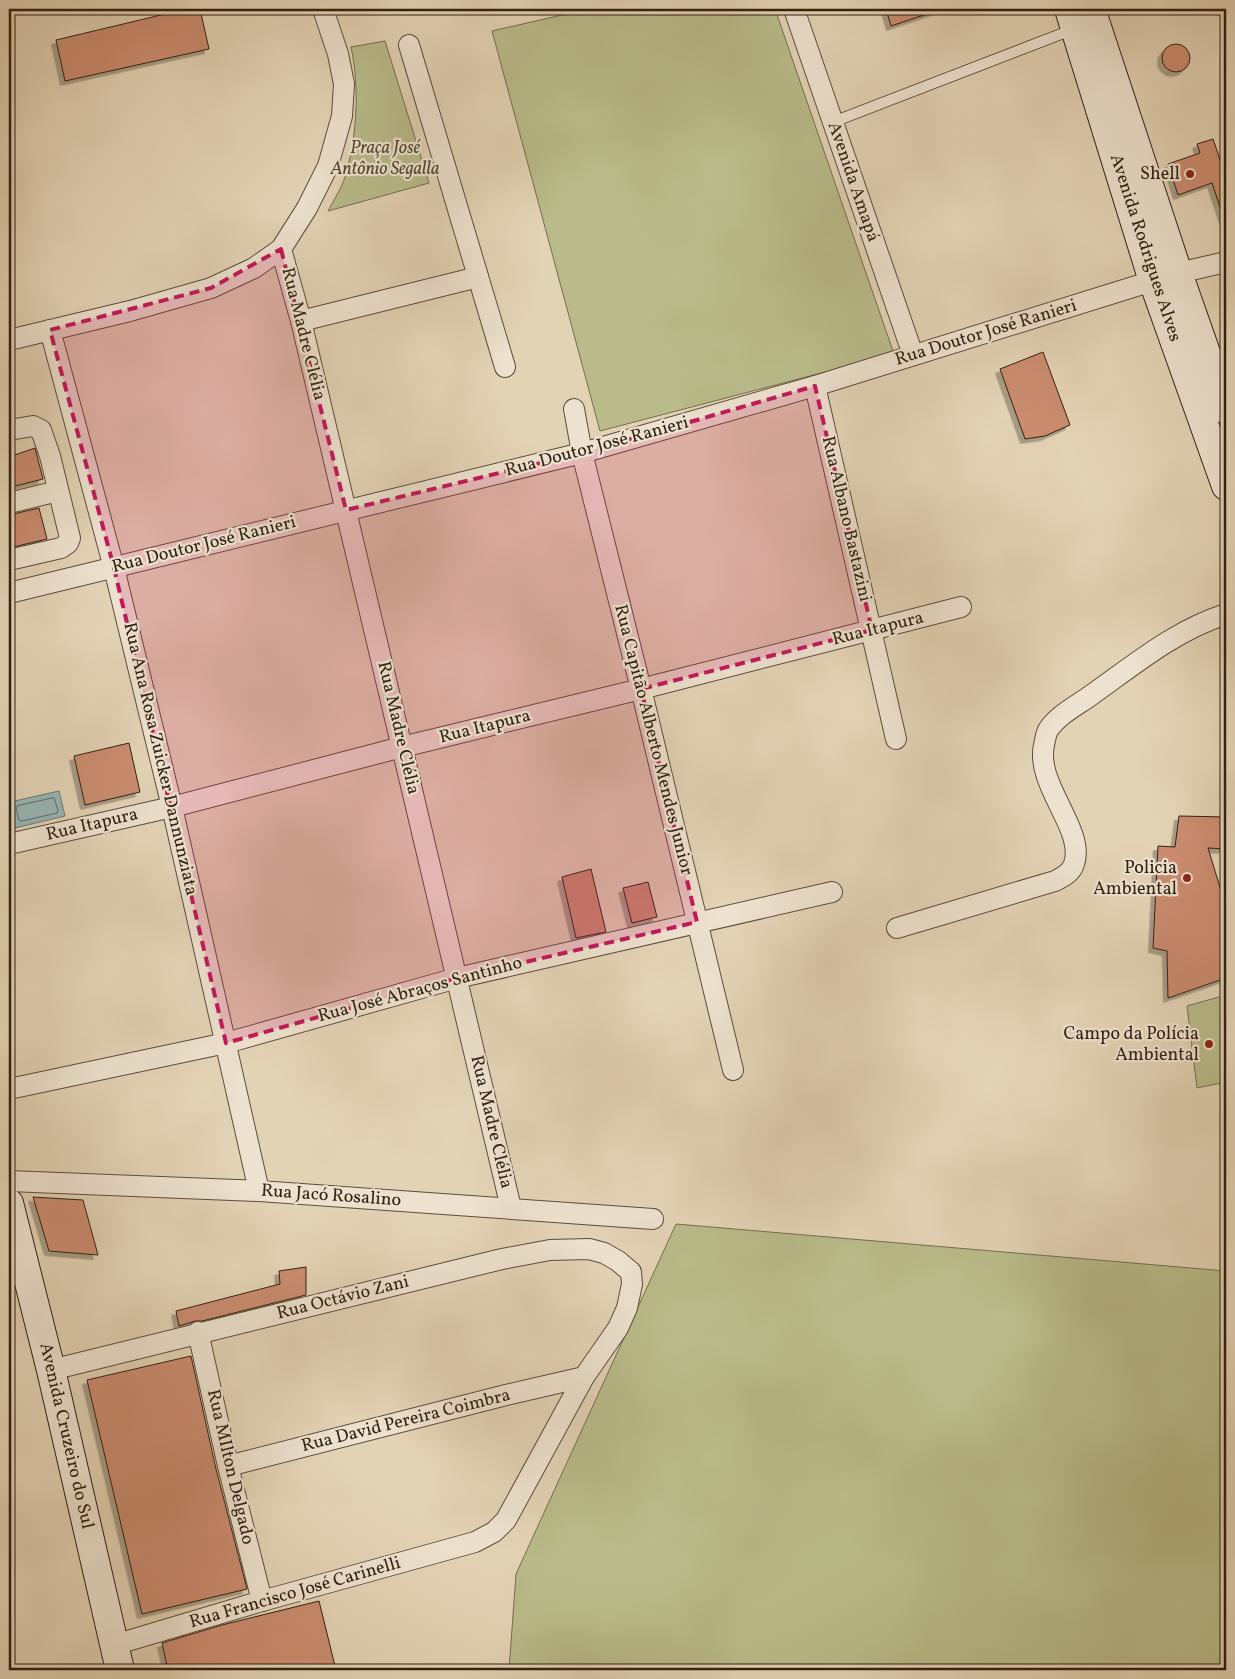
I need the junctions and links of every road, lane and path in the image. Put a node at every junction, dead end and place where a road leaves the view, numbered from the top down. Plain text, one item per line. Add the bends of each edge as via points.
1 (323, 9) edge
2 (794, 9) edge
3 (1083, 17) edge
4 (409, 45) dead end
5 (833, 122) junction
6 (281, 248) junction
7 (1226, 262) edge
8 (478, 277) junction
9 (1165, 277) junction
10 (301, 321) junction
11 (50, 330) junction
12 (9, 340) edge
13 (913, 355) junction
14 (505, 367) dead end
15 (815, 386) junction
16 (574, 409) dead end
17 (1226, 410) edge
18 (9, 430) edge
19 (82, 450) junction
20 (582, 453) junction
21 (50, 456) junction
22 (1226, 486) edge
23 (58, 490) junction
24 (9, 502) edge
25 (346, 510) junction
26 (9, 560) edge
27 (114, 568) junction
28 (9, 593) edge
29 (962, 607) dead end
30 (1226, 614) edge
31 (872, 630) junction
32 (641, 689) junction
33 (896, 739) dead end
34 (402, 747) junction
35 (172, 807) junction
36 (9, 844) edge
37 (832, 892) dead end
38 (697, 922) junction
39 (897, 928) dead end
40 (457, 978) junction
41 (226, 1042) junction
42 (733, 1070) dead end
43 (9, 1089) edge
44 (9, 1181) edge
45 (259, 1191) junction
46 (9, 1203) edge
47 (511, 1208) junction
48 (653, 1219) dead end
49 (630, 1272) joint
50 (198, 1332) junction
51 (51, 1370) junction
52 (584, 1377) junction
53 (228, 1466) junction
54 (262, 1601) junction
55 (117, 1658) edge

1 - 6 street via 344,84 342,116 328,166 307,208
2 - 5 street, Avenida Amapá
3 - 5 lane
3 - 9 main road, Avenida Rodrigues Alves
4 - 8 street
5 - 13 street, Avenida Amapá
6 - 10 street, Rua Madre Clélia
6 - 11 street via 254,268 211,288
7 - 9 street, Rua Doutor José Ranieri
8 - 10 street
8 - 14 street
9 - 13 street, Rua Doutor José Ranieri
9 - 17 main road, Avenida Rodrigues Alves
9 - 22 main road, Avenida Rodrigues Alves
10 - 25 street, Rua Madre Clélia
11 - 12 street
11 - 19 street, Rua Ana Rosa Zuicker Dannunziata
13 - 15 street, Rua Doutor José Ranieri
15 - 20 street, Rua Doutor José Ranieri
15 - 31 street, Rua Albano Bastazini
16 - 20 street, Rua Capitão Alberto Mendes Junior
18 - 21 street via 33,426 40,430
19 - 21 street
19 - 27 street, Rua Ana Rosa Zuicker Dannunziata
20 - 25 street, Rua Doutor José Ranieri
20 - 32 street, Rua Capitão Alberto Mendes Junior
21 - 23 street
23 - 24 street
23 - 26 street via 70,538 68,543 61,548
25 - 27 street, Rua Doutor José Ranieri
25 - 34 street, Rua Madre Clélia
27 - 28 street, Rua Doutor José Ranieri
27 - 35 street, Rua Ana Rosa Zuicker Dannunziata
29 - 31 street, Rua Itapura
30 - 39 street via 1162,644 1066,712 1048,730 1043,746 1044,769 1068,824 1076,854 1074,865 1066,875
31 - 32 street, Rua Itapura
31 - 33 street, Rua Albano Bastazini
32 - 34 street, Rua Itapura
32 - 38 street, Rua Capitão Alberto Mendes Junior
34 - 35 street, Rua Itapura
34 - 40 street, Rua Madre Clélia
35 - 36 street, Rua Itapura
35 - 41 street, Rua Ana Rosa Zuicker Dannunziata
37 - 38 street, Rua José Abraços Santinho
38 - 40 street, Rua José Abraços Santinho
38 - 42 street, Rua Capitão Alberto Mendes Junior
40 - 41 street, Rua José Abraços Santinho
40 - 47 street, Rua Madre Clélia
41 - 43 street, Rua José Abraços Santinho
41 - 45 street, Rua Ana Rosa Zuicker Dannunziata
44 - 45 street, Rua Jacó Rosalino
45 - 47 street, Rua Jacó Rosalino
46 - 51 main road, Avenida Cruzeiro do Sul
47 - 48 street, Rua Jacó Rosalino
49 - 50 street, Rua Octávio Zani via 618,1261 589,1249 550,1250
49 - 52 street, Rua Francisco José Carinelli via 631,1293 618,1328
50 - 51 street, Rua Octávio Zani
50 - 53 street, Rua MIlton Delgado
51 - 55 main road, Avenida Cruzeiro do Sul
52 - 53 street, Rua David Pereira Coimbra
52 - 54 street, Rua Francisco José Carinelli via 506,1520 494,1532 475,1542
53 - 54 street, Rua MIlton Delgado
54 - 55 street, Rua Francisco José Carinelli

